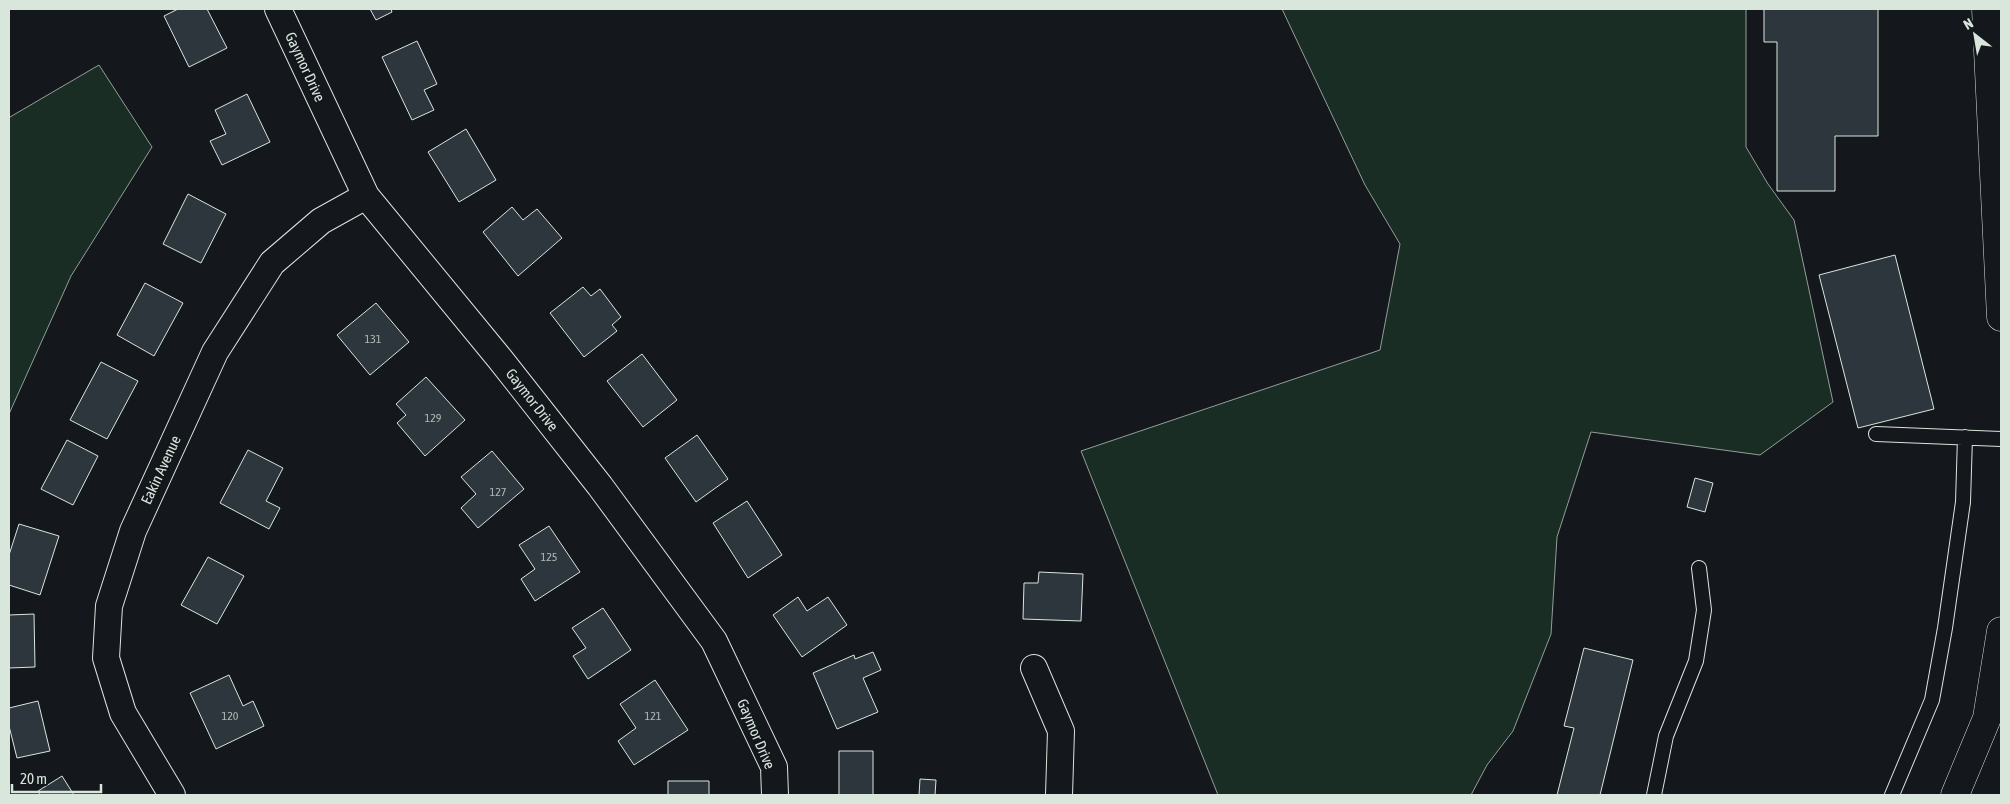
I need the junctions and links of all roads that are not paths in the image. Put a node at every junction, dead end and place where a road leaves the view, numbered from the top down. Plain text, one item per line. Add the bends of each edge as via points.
1 (278, 9) edge
2 (1986, 9) edge
3 (366, 196) junction
4 (2001, 317) edge
5 (1876, 434) dead end
6 (1965, 437) junction
7 (2001, 439) edge
8 (1699, 568) dead end
9 (2001, 631) edge
10 (1034, 668) dead end
11 (1994, 721) edge
12 (172, 795) edge
13 (775, 795) edge
14 (1059, 795) edge
15 (1654, 795) edge
16 (1892, 795) edge
17 (1955, 795) edge

1 - 3 street, Gaymor Drive
2 - 4 main road
3 - 12 street, Eakin Avenue via 321,221 272,263 215,352 133,531 109,606 106,658 123,713
3 - 13 street, Gaymor Drive via 600,486 714,641 774,767
5 - 6 lane
6 - 7 lane
6 - 16 lane via 1964,502 1932,700
8 - 15 lane via 1704,610 1696,661 1666,736
9 - 11 main road
10 - 14 street via 1061,731
11 - 17 main road

